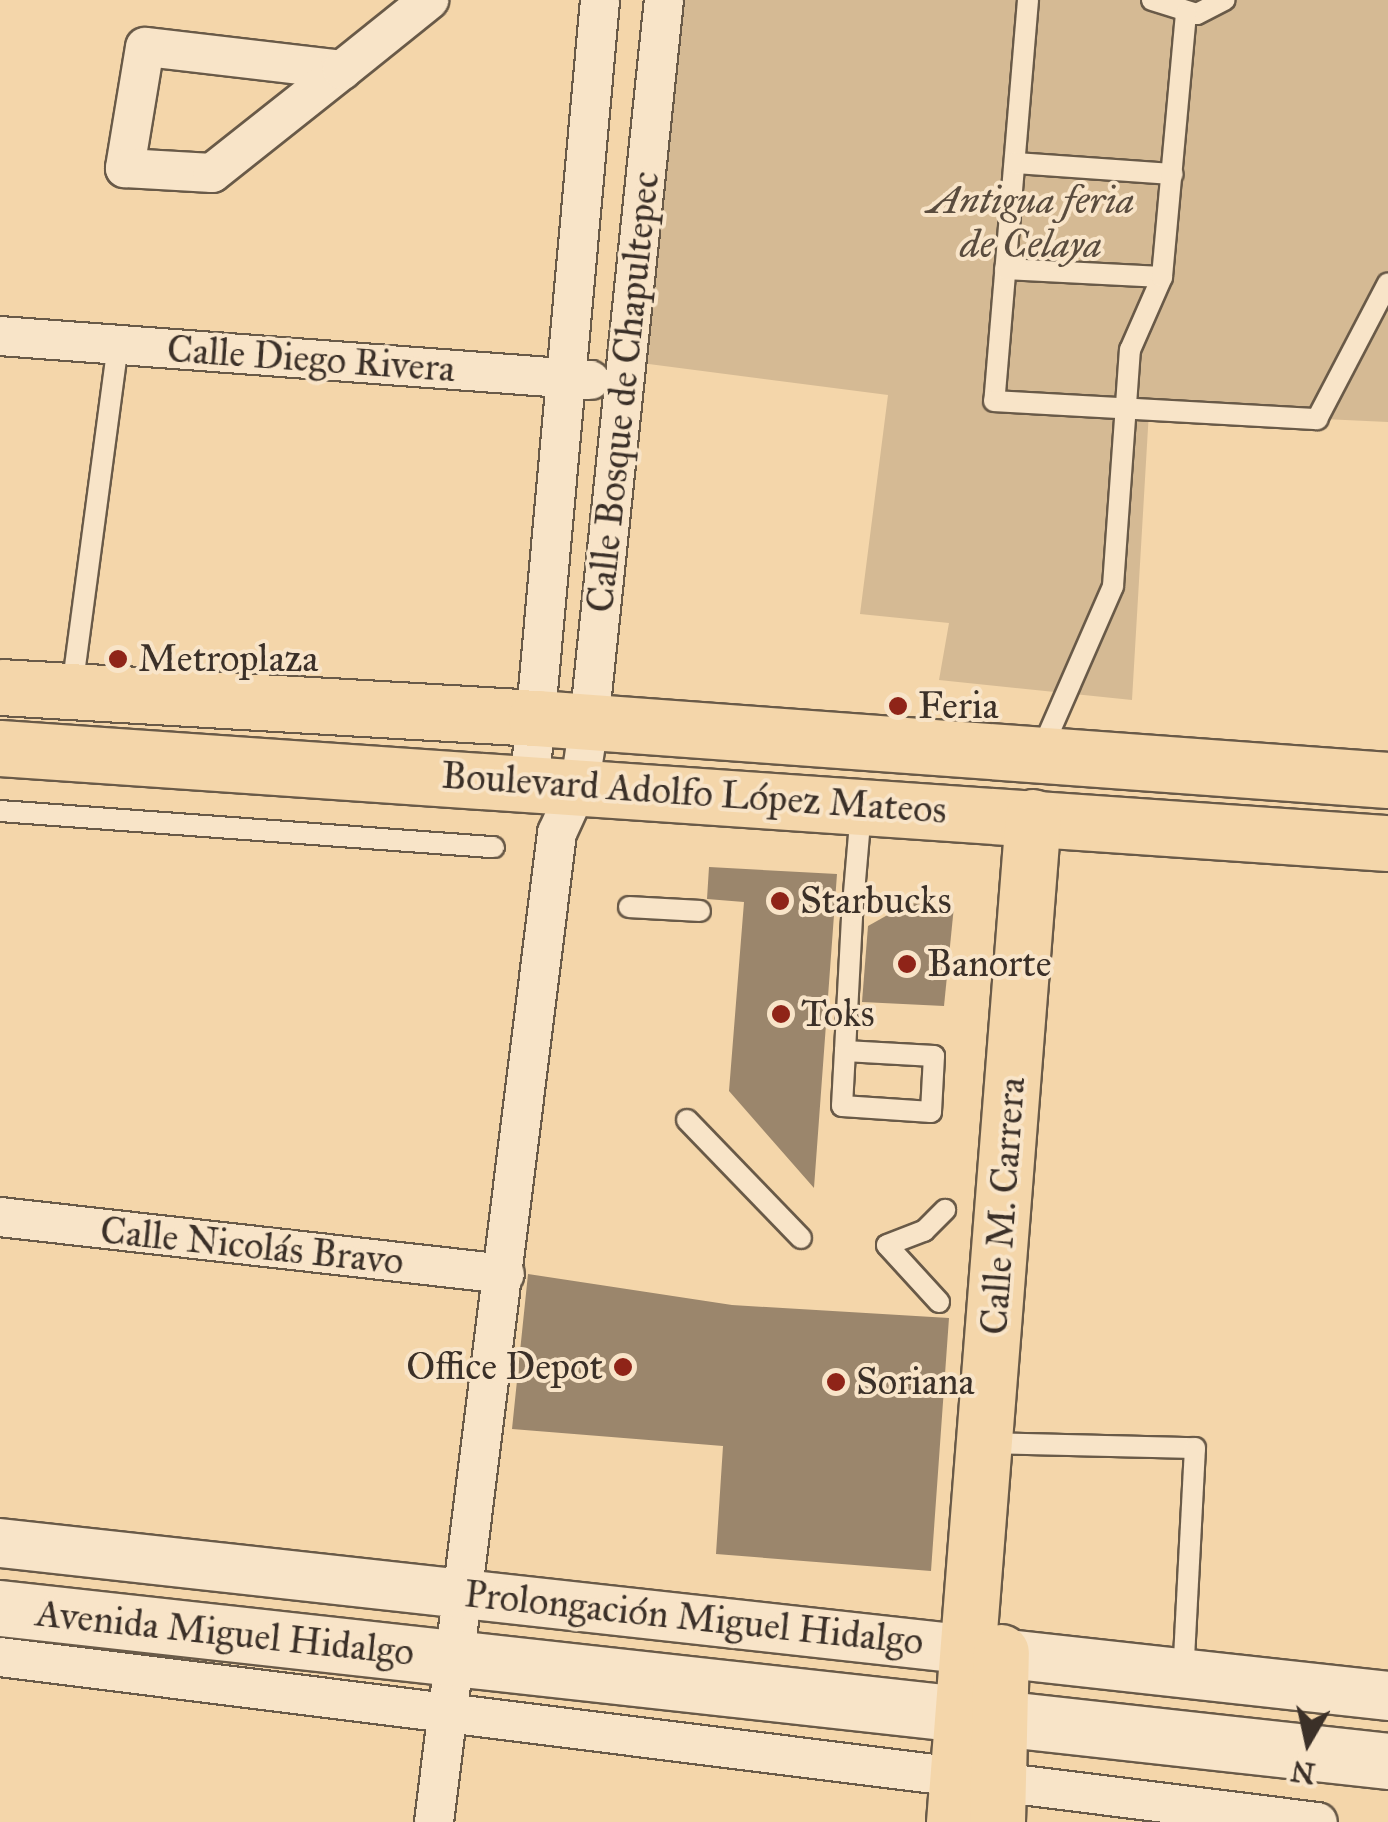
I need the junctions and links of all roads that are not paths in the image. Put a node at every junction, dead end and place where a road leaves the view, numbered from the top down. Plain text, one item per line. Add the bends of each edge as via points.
1 (429, 0) edge
2 (600, 0) edge
3 (664, 0) edge
4 (1028, 0) edge
5 (1152, 0) edge
6 (1225, 0) edge
7 (1186, 14) junction
8 (342, 70) junction
9 (1015, 162) junction
10 (1173, 174) junction
11 (1005, 269) junction
12 (1162, 277) junction
13 (1388, 283) edge
14 (0, 336) edge
15 (118, 344) junction
16 (568, 378) junction
17 (622, 383) junction
18 (1126, 410) junction
19 (0, 687) edge
20 (71, 691) junction
21 (562, 721) junction
22 (0, 748) edge
23 (1038, 757) junction
24 (1388, 780) edge
25 (555, 782) junction
26 (862, 805) junction
27 (0, 810) edge
28 (1033, 817) junction
29 (1388, 843) edge
30 (494, 847) dead end
31 (629, 907) dead end
32 (700, 911) dead end
33 (845, 1051) junction
34 (687, 1120) dead end
35 (944, 1210) dead end
36 (0, 1218) edge
37 (801, 1238) dead end
38 (505, 1274) junction
39 (938, 1302) dead end
40 (985, 1444) junction
41 (0, 1543) edge
42 (464, 1592) junction
43 (0, 1608) edge
44 (986, 1650) junction
45 (0, 1657) edge
46 (451, 1658) junction
47 (1183, 1674) junction
48 (1388, 1696) edge
49 (446, 1714) junction
50 (983, 1716) junction
51 (1388, 1760) edge
52 (977, 1801) edge
53 (434, 1822) edge
54 (1318, 1822) edge

1 - 8 street
2 - 16 street, Calle Bosque de Chapultepec
3 - 17 street, Calle Bosque de Chapultepec
4 - 9 lane
5 - 7 lane
6 - 7 lane
7 - 10 lane
8 - 8 street via 212,173 125,168 145,47
9 - 10 lane
9 - 11 lane
10 - 12 lane
11 - 12 lane
11 - 18 lane via 994,401
12 - 18 lane via 1130,350
13 - 18 lane via 1317,418
14 - 15 street, Calle Diego Rivera
15 - 16 street, Calle Diego Rivera
15 - 20 lane
16 - 17 street, Calle Diego Rivera
16 - 21 street, Calle Bosque de Chapultepec
17 - 21 street, Calle Bosque de Chapultepec
18 - 23 lane via 1112,586
19 - 20 main road, Boulevard Adolfo López Mateos
20 - 21 main road, Boulevard Adolfo López Mateos
21 - 23 main road, Boulevard Adolfo López Mateos
21 - 25 street, Calle Bosque de Chapultepec
21 - 25 street, Calle Bosque de Chapultepec
22 - 25 main road, Boulevard Adolfo López Mateos
23 - 24 main road, Boulevard Adolfo López Mateos
23 - 28 street, Calle M. Carrera
25 - 26 main road, Boulevard Adolfo López Mateos
25 - 38 street via 556,833
26 - 28 main road, Boulevard Adolfo López Mateos
26 - 33 lane
27 - 30 lane
28 - 29 main road, Boulevard Adolfo López Mateos
28 - 40 main road, Calle M. Carrera
31 - 32 lane
33 - 33 lane via 842,1106 931,1112 934,1056
34 - 37 lane
35 - 39 lane via 924,1231 888,1245
36 - 38 street, Calle Nicolás Bravo
38 - 42 street
40 - 44 main road, Calle M. Carrera
40 - 47 lane via 1195,1448
41 - 42 street, Prolongación Miguel Hidalgo
42 - 44 street, Prolongación Miguel Hidalgo
42 - 46 street
43 - 46 main road, Avenida Miguel Hidalgo
44 - 47 street, Prolongación Miguel Hidalgo
44 - 50 main road, Calle M. Carrera
45 - 49 street
46 - 49 street
46 - 50 main road, Prolongación Miguel Hidalgo
47 - 48 street, Prolongación Miguel Hidalgo
49 - 52 street
49 - 53 street
50 - 51 main road, Prolongación Miguel Hidalgo
50 - 52 main road, Calle M. Carrera
52 - 54 street

